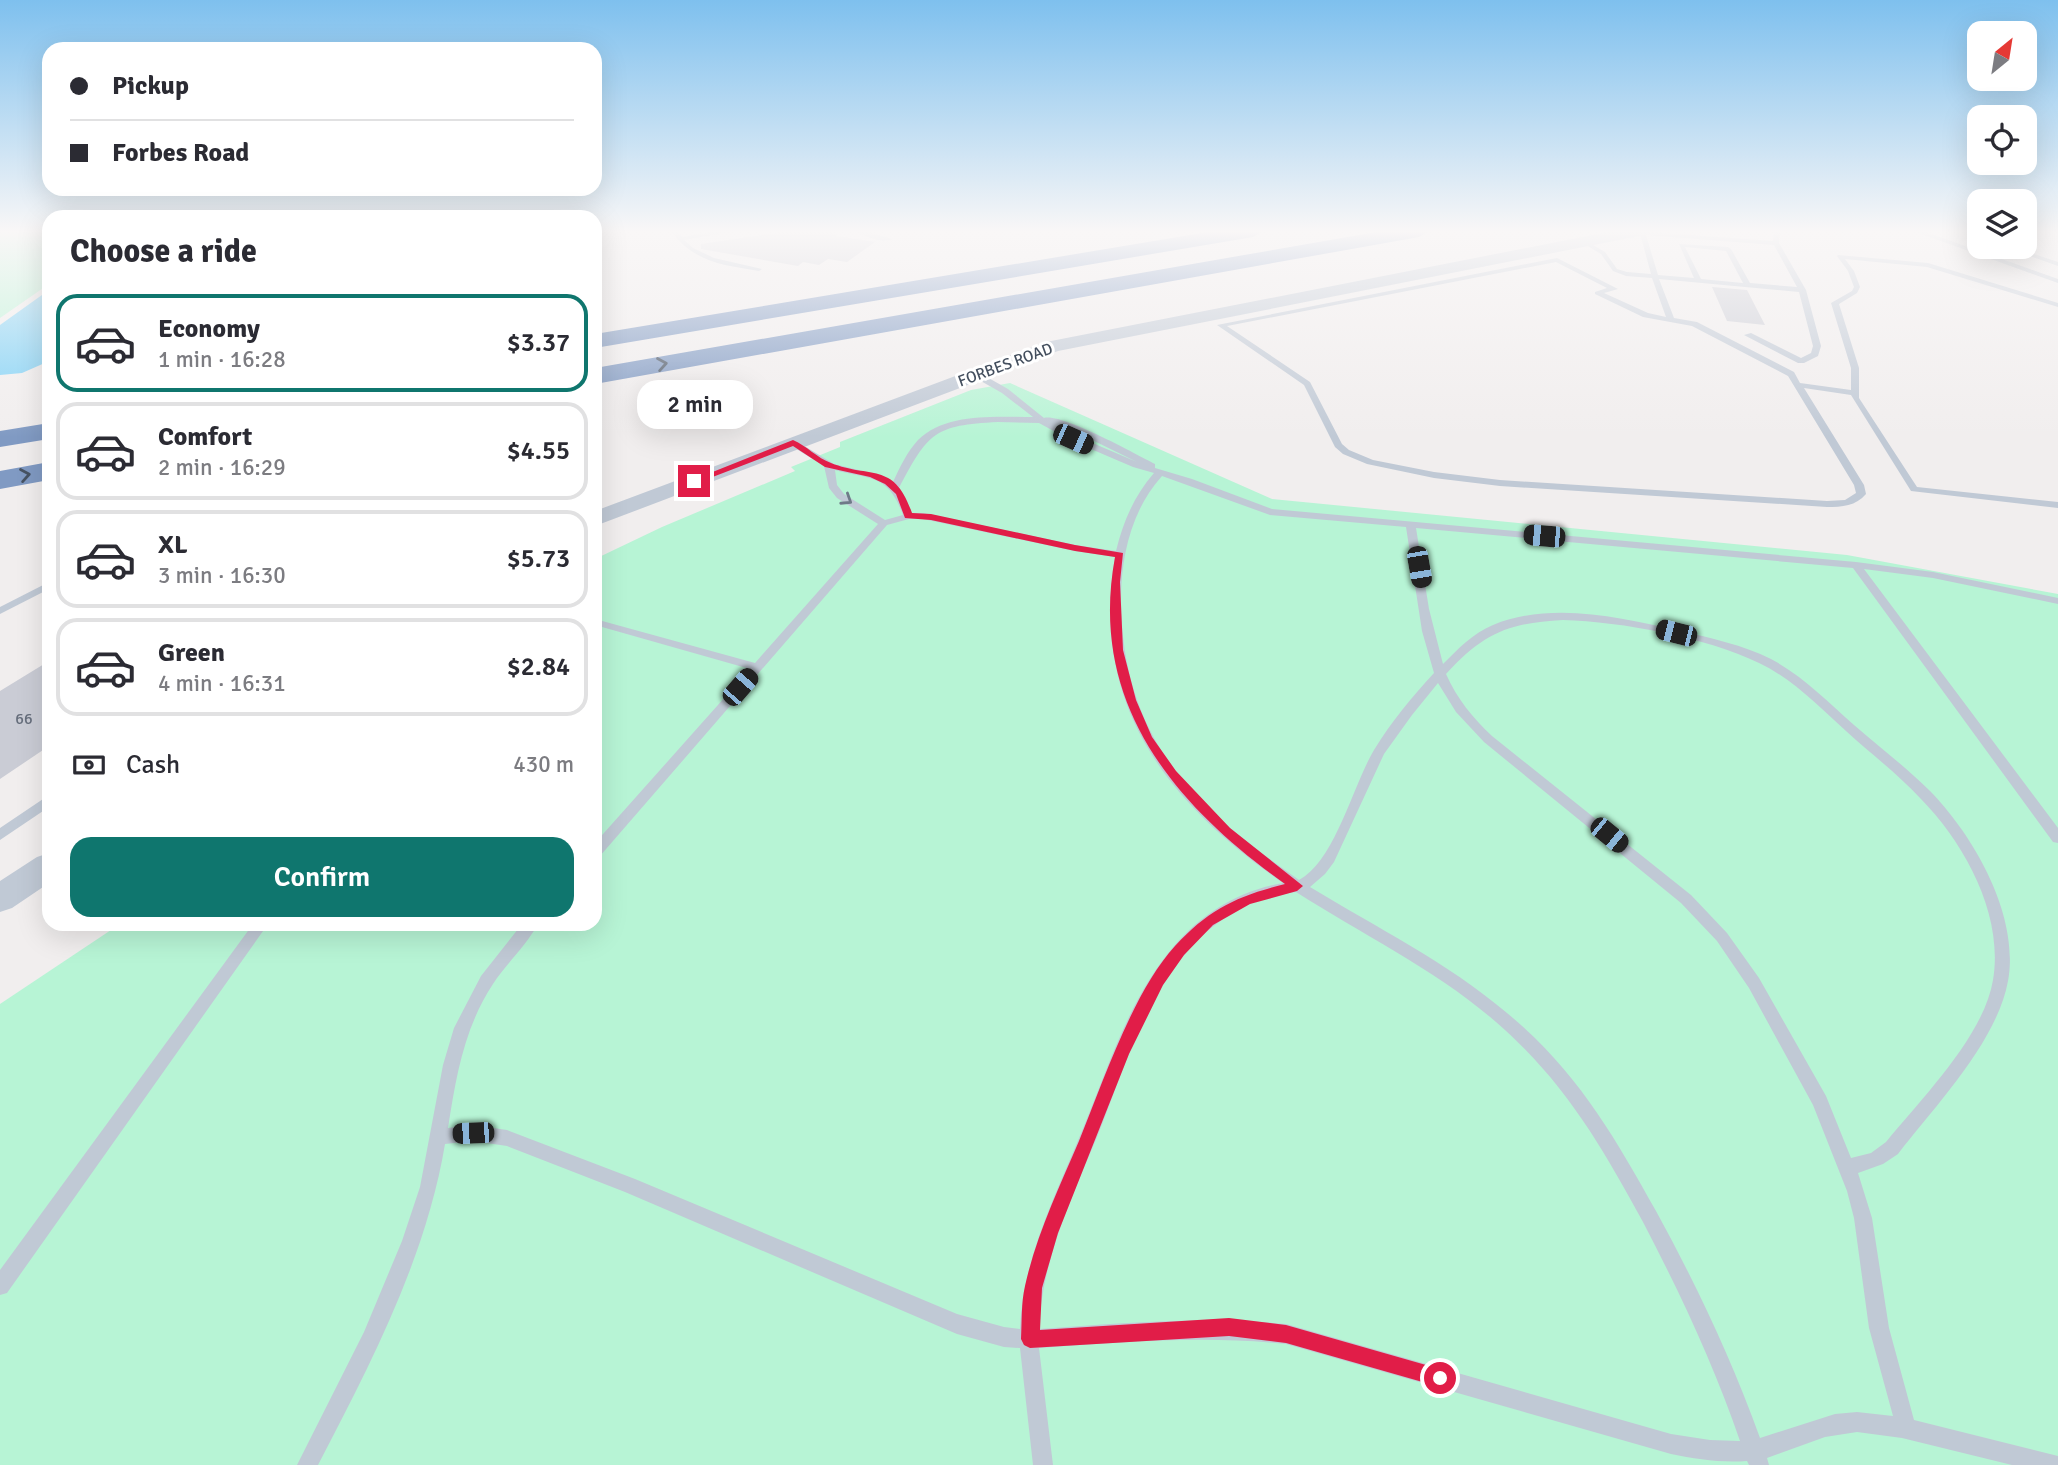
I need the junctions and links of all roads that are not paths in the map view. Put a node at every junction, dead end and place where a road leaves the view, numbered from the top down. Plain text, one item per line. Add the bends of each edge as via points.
1 (846, 299) edge
2 (1034, 299) edge
3 (1285, 299) edge
4 (1354, 299) edge
5 (1611, 299) edge
6 (1663, 299) edge
7 (1805, 299) edge
8 (1842, 299) edge
9 (2040, 299) edge
10 (2058, 305) edge
11 (1671, 319) junction
12 (1748, 335) dead end
13 (602, 340) edge
14 (975, 374) junction
15 (602, 375) edge
16 (1800, 385) junction
17 (1853, 393) junction
18 (1038, 417) junction
19 (42, 432) edge
20 (0, 439) edge
21 (793, 443) junction
22 (828, 465) junction
23 (42, 472) edge
24 (1160, 473) junction
25 (0, 480) edge
26 (895, 487) junction
27 (2058, 505) edge
28 (602, 516) edge
29 (908, 516) junction
30 (884, 523) junction
31 (1412, 526) junction
32 (1120, 555) junction
33 (1856, 565) junction
34 (42, 589) edge
35 (2058, 601) edge
36 (0, 611) edge
37 (602, 624) edge
38 (757, 667) junction
39 (1441, 675) junction
40 (42, 805) edge
41 (0, 835) edge
42 (2058, 838) edge
43 (602, 844) edge
44 (42, 871) edge
45 (1297, 886) junction
46 (0, 898) edge
47 (256, 931) edge
48 (525, 931) edge
49 (438, 1137) junction
50 (1848, 1167) junction
51 (0, 1286) edge
52 (1030, 1339) junction
53 (1906, 1428) junction
54 (1757, 1458) edge
55 (307, 1465) edge
56 (1043, 1465) edge
57 (2054, 1465) edge

1 - 13 highway
15 -> 2 highway
3 - 14 street, FORBES ROAD via 1094,336
4 - 16 lane via 1221,325 1307,384 1334,440 1346,452 1398,469 1478,481 1827,504 1853,501 1861,494 1859,485
5 - 11 lane via 1646,315
6 - 11 lane
7 - 12 lane via 1815,354 1801,361
8 - 17 lane via 1835,303 1855,368
9 - 10 lane
11 - 16 lane via 1694,324 1786,371
14 - 18 lane
14 - 21 street, FORBES ROAD
16 - 17 lane
17 - 27 lane via 1914,489
18 - 24 lane via 1135,455
18 - 26 lane via 980,420 929,435
19 - 20 highway
21 - 22 lane
21 - 28 street, FORBES ROAD
22 - 26 lane via 872,475
22 -> 30 lane via 839,495
25 -> 23 highway
24 - 31 lane via 1269,512
24 - 32 lane via 1140,496
26 - 29 lane
29 - 30 lane
29 - 32 lane
30 - 38 lane
31 - 33 lane
31 - 39 lane
32 - 45 lane via 1115,582 1118,650 1130,700 1147,738 1172,774 1212,817 1250,853
33 - 35 lane via 1933,575
33 - 42 lane
34 - 36 lane
37 - 38 lane
38 - 43 lane
39 - 45 lane via 1381,748 1324,866
39 - 50 lane via 1454,700 1481,732 1669,884 1722,937 1799,1060
39 - 50 lane via 1482,635 1544,617 1600,618 1700,639 1753,655 1792,678 1937,807 1959,837 1987,892 2001,947 2001,983 1981,1033 1892,1148 1880,1158
40 - 41 lane
44 - 46 street
45 - 52 lane via 1246,899 1209,922 1157,981 1122,1053 1049,1233 1033,1288
45 - 54 lane via 1457,982 1511,1025 1564,1080 1606,1141 1671,1258
47 - 51 lane
48 - 49 lane via 496,966 464,1024 451,1064
49 - 52 lane via 473,1133 507,1138 957,1324
49 - 55 lane via 424,1205 402,1269 373,1337
50 - 53 lane via 1863,1218 1885,1355
52 - 54 lane via 1199,1327 1286,1334 1671,1444
52 - 56 lane
53 - 54 lane via 1836,1423
53 - 57 lane

